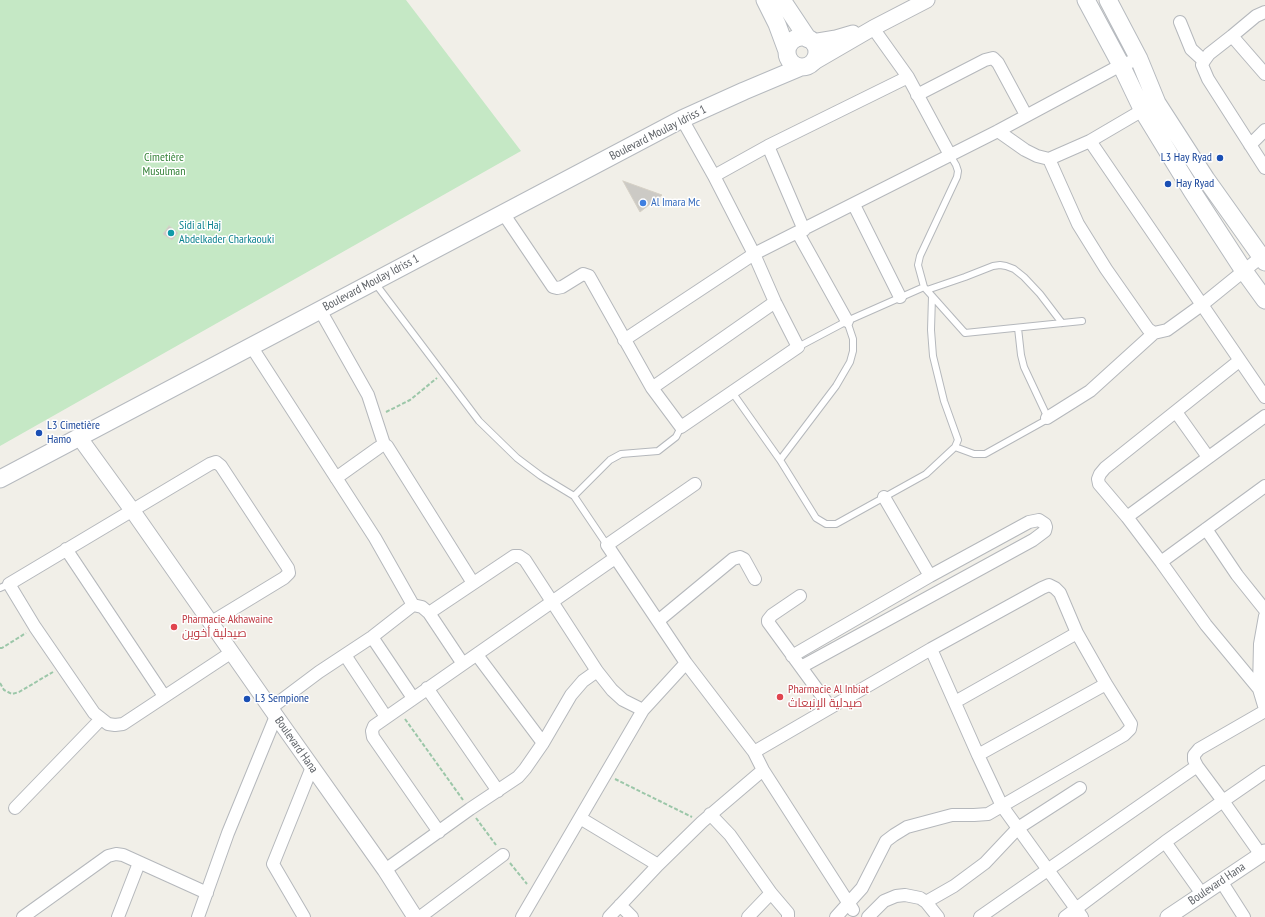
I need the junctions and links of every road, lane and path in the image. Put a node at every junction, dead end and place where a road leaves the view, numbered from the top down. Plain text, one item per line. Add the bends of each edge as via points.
1 (765, 0) edge
2 (782, 0) edge
3 (927, 0) edge
4 (1086, 0) edge
5 (1108, 0) edge
6 (1265, 12) edge
7 (1180, 22) dead end
8 (873, 28) junction
9 (1232, 36) junction
10 (810, 40) junction
11 (787, 53) junction
12 (1139, 58) junction
13 (1204, 60) junction
14 (1120, 65) junction
15 (806, 66) junction
16 (1265, 74) edge
17 (908, 77) junction
18 (744, 91) junction
19 (917, 95) junction
20 (1157, 103) junction
21 (1143, 111) junction
22 (1026, 115) junction
23 (682, 119) junction
24 (1265, 130) edge
25 (998, 131) junction
26 (1090, 140) junction
27 (1250, 145) junction
28 (768, 146) junction
29 (950, 155) junction
30 (1049, 159) junction
31 (1265, 168) edge
32 (714, 176) junction
33 (854, 205) junction
34 (503, 213) junction
35 (801, 231) junction
36 (754, 254) junction
37 (1263, 260) edge
38 (1244, 271) junction
39 (373, 282) junction
40 (926, 288) junction
41 (1262, 290) edge
42 (932, 296) junction
43 (900, 297) junction
44 (775, 302) junction
45 (1203, 304) junction
46 (320, 310) junction
47 (847, 321) junction
48 (1082, 321) dead end
49 (1062, 323) junction
50 (1018, 328) junction
51 (1154, 333) junction
52 (624, 340) junction
53 (251, 346) junction
54 (798, 347) junction
55 (1240, 361) junction
56 (442, 373) junction
57 (652, 388) junction
58 (732, 392) junction
59 (1265, 397) edge
60 (1176, 412) junction
61 (1265, 416) edge
62 (375, 417) junction
63 (1047, 418) junction
64 (681, 427) junction
65 (79, 437) junction
66 (384, 444) junction
67 (955, 447) junction
68 (1208, 457) junction
69 (780, 460) junction
70 (336, 478) junction
71 (0, 479) edge
72 (695, 484) dead end
73 (1265, 486) edge
74 (574, 496) junction
75 (884, 497) junction
76 (132, 510) junction
77 (1127, 517) junction
78 (1206, 528) junction
79 (607, 546) junction
80 (66, 549) junction
81 (979, 550) junction
82 (615, 558) junction
83 (1161, 562) junction
84 (988, 564) junction
85 (935, 574) junction
86 (755, 579) dead end
87 (474, 583) junction
88 (4, 586) edge
89 (946, 587) junction
90 (800, 596) dead end
91 (553, 602) junction
92 (413, 605) junction
93 (873, 609) junction
94 (1265, 610) edge
95 (429, 613) junction
96 (1265, 616) edge
97 (658, 621) junction
98 (881, 622) junction
99 (210, 623) junction
100 (35, 627) junction
101 (1077, 633) junction
102 (372, 637) junction
103 (0, 648) edge
104 (931, 649) junction
105 (232, 652) junction
106 (345, 655) junction
107 (477, 655) junction
108 (792, 656) junction
109 (686, 663) junction
110 (463, 664) junction
111 (63, 666) junction
112 (801, 667) junction
113 (597, 671) junction
114 (0, 683) edge
115 (1106, 684) junction
116 (427, 688) junction
117 (1259, 689) junction
118 (164, 696) junction
119 (413, 698) junction
120 (955, 702) junction
121 (830, 707) junction
122 (397, 709) junction
123 (643, 710) junction
124 (1265, 710) edge
125 (273, 712) junction
126 (386, 717) junction
127 (101, 719) junction
128 (543, 743) junction
129 (754, 752) junction
130 (978, 755) junction
131 (1197, 766) junction
132 (312, 767) junction
133 (763, 770) junction
134 (1265, 772) edge
135 (606, 775) junction
136 (1080, 788) dead end
137 (498, 791) junction
138 (1223, 801) junction
139 (1002, 806) junction
140 (15, 808) dead end
141 (470, 809) junction
142 (580, 818) junction
143 (706, 818) junction
144 (1018, 828) junction
145 (439, 832) junction
146 (1164, 842) junction
147 (1263, 853) edge
148 (504, 855) dead end
149 (139, 863) junction
150 (658, 865) junction
151 (385, 870) junction
152 (1048, 871) junction
153 (1221, 881) junction
154 (207, 893) junction
155 (771, 893) junction
156 (1202, 894) junction
157 (926, 902) junction
158 (620, 905) junction
159 (852, 910) edge
160 (40, 912) edge
161 (1079, 913) edge
162 (23, 917) edge
163 (118, 917) edge
164 (198, 917) edge
165 (304, 917) edge
166 (415, 917) edge
167 (420, 917) edge
168 (522, 917) edge
169 (609, 917) edge
170 (632, 917) edge
171 (748, 917) edge
172 (788, 917) edge
173 (836, 917) edge
174 (866, 917) edge
175 (938, 917) edge
176 (980, 917) edge
177 (1065, 917) edge
178 (1168, 917) edge
179 (1244, 917) edge

1 - 11 main road via 778,24
2 - 10 main road
3 - 8 street
4 - 14 main road
5 - 12 main road
6 - 9 street via 1256,16
7 - 13 street via 1191,49
8 - 10 street via 836,38
8 - 15 street
8 - 17 street
9 - 13 street
9 - 16 street
10 - 11 main road via 795,39 788,46
10 - 15 main road via 815,46 816,56
11 - 15 main road via 792,63
11 - 18 main road, Boulevard Moulay Idriss 1
12 - 14 street
12 - 20 main road
13 - 27 street via 1202,65 1208,79
14 - 21 main road
14 - 22 street
15 - 18 main road, Boulevard Moulay Idriss 1
17 - 19 street
17 - 28 street
18 - 23 main road, Boulevard Moulay Idriss 1
19 - 22 street via 993,58
19 - 29 street
20 - 21 street
20 - 37 main road
21 - 26 street
21 - 38 main road
22 - 25 street
23 - 32 street
23 - 34 main road, Boulevard Moulay Idriss 1
24 - 27 street
25 - 29 street
25 - 30 street via 1025,150
26 - 30 street
26 - 45 street
27 - 31 street
28 - 32 street
28 - 35 street
29 - 33 street
29 - 40 lane via 958,171 957,177 918,264
30 - 51 street via 1078,224 1106,269 1148,329
32 - 36 street
33 - 35 street
33 - 43 street
34 - 39 main road, Boulevard Moulay Idriss 1
34 - 52 street via 554,287 562,287 583,274 589,276
35 - 36 street
35 - 47 street
36 - 44 street
36 - 52 street
37 - 38 street
38 - 41 main road
38 - 45 street
39 - 46 main road, Boulevard Moulay Idriss 1
39 - 56 lane
40 - 42 lane
40 - 43 lane
40 - 49 lane via 966,277 993,266 1006,266 1024,277
42 - 50 lane via 965,333
42 - 67 lane via 933,356 944,401 958,440
43 - 47 lane
44 - 54 street
44 - 57 street
45 - 51 street via 1167,330
45 - 55 street
46 - 53 main road, Boulevard Moulay Idriss 1
46 - 62 street via 368,395
47 - 54 lane
47 - 69 lane via 853,339 850,362 836,386
48 - 49 lane
49 - 50 lane
50 - 63 lane via 1024,368
51 - 63 street via 1090,391
52 - 57 street
53 - 65 main road, Boulevard Moulay Idriss 1
53 - 70 street
54 - 58 street
55 - 59 street
55 - 60 street
56 - 62 path via 410,400
56 - 74 lane via 479,421 518,458
57 - 64 street
58 - 64 street
58 - 69 lane
60 - 68 street
60 - 77 street via 1105,468 1098,477 1099,484
61 - 68 street
62 - 66 street
63 - 67 lane via 985,454 974,454
64 - 74 lane via 676,437 658,451 621,454 610,460
65 - 71 main road, Boulevard Moulay Idriss 1
65 - 76 street, Boulevard Hana
66 - 70 street
66 - 87 street
67 - 75 lane via 926,474
68 - 77 street
69 - 75 lane via 816,518 826,524 836,524
70 - 92 street via 375,538
72 - 79 street
73 - 78 street
74 - 79 lane
75 - 85 street
76 - 80 street
76 - 99 street, Boulevard Hana
76 - 99 street via 210,464 216,462 221,466 289,573
77 - 83 street
78 - 83 street
78 - 94 street
79 - 82 street
80 - 88 street
80 - 118 street
81 - 84 street
81 - 84 street via 1030,522 1039,520 1045,524 1046,530 1041,534
81 - 85 street
82 - 91 street
82 - 97 street
83 - 117 street via 1206,625
84 - 89 street
85 - 89 street
85 - 93 street
86 - 97 street via 744,559 733,559
87 - 91 street via 514,556 519,556
87 - 95 street
88 - 100 street
89 - 98 street
90 - 108 street via 768,620
91 - 107 street
91 - 113 street
92 - 95 street via 422,607
92 - 102 street
93 - 98 street
93 - 108 street
95 - 110 street
96 - 117 street via 1260,644
97 - 109 street
98 - 112 street
99 - 105 street, Boulevard Hana
100 - 103 path
100 - 111 street
101 - 104 street via 1060,593 1049,585
101 - 115 street
101 - 120 street
102 - 106 street
102 - 119 street
104 - 120 street
104 - 121 street
105 - 118 street
105 - 125 street, Boulevard Hana
106 - 125 street
106 - 126 street
107 - 110 street
107 - 128 street
108 - 112 street
109 - 123 street
109 - 129 street
110 - 116 street
111 - 114 path via 12,694 4,690
111 - 127 street via 94,713
112 - 121 street
113 - 123 street via 623,700
113 - 128 street via 583,681 571,695
115 - 130 street
115 - 139 street via 1129,719 1132,726 1130,729 1111,743
116 - 119 street
116 - 137 street
117 - 124 street
118 - 127 street via 123,724 108,724
119 - 122 street
120 - 130 street
121 - 129 street
122 - 126 street
122 - 141 path
123 - 135 street
124 - 131 street via 1199,749 1194,757
125 - 132 street, Boulevard Hana
125 - 154 street
126 - 145 street via 374,726 373,737
127 - 140 street
128 - 137 street via 525,769
129 - 133 street
130 - 139 street
131 - 138 street
131 - 152 street
132 - 151 street, Boulevard Hana
132 - 165 street via 273,864
133 - 143 street
133 - 159 street
134 - 138 street
135 - 142 street
135 - 143 path
136 - 144 street
137 - 141 street
138 - 146 street
138 - 147 street
139 - 144 street
139 - 159 street via 988,814 952,815 907,826 886,841
141 - 145 street
142 - 150 street
142 - 168 street
143 - 150 street
143 - 155 street via 730,835
144 - 152 street
144 - 157 street via 985,863 954,886
145 - 151 street
146 - 156 street
146 - 161 street
147 - 153 street, Boulevard Hana
148 - 167 street
149 - 154 street
149 - 160 street via 123,855 108,856
149 - 163 street
150 - 158 street
151 - 166 street, Boulevard Hana
152 - 161 street
152 - 176 street
153 - 156 street, Boulevard Hana
153 - 179 street
154 - 164 street
155 - 171 street
155 - 172 street via 788,913
156 - 178 street, Boulevard Hana
157 - 174 street via 911,896 896,896 884,901
157 - 175 street
158 - 169 street
158 - 170 street
159 - 173 street
159 - 174 street
160 - 162 street
161 - 177 street

